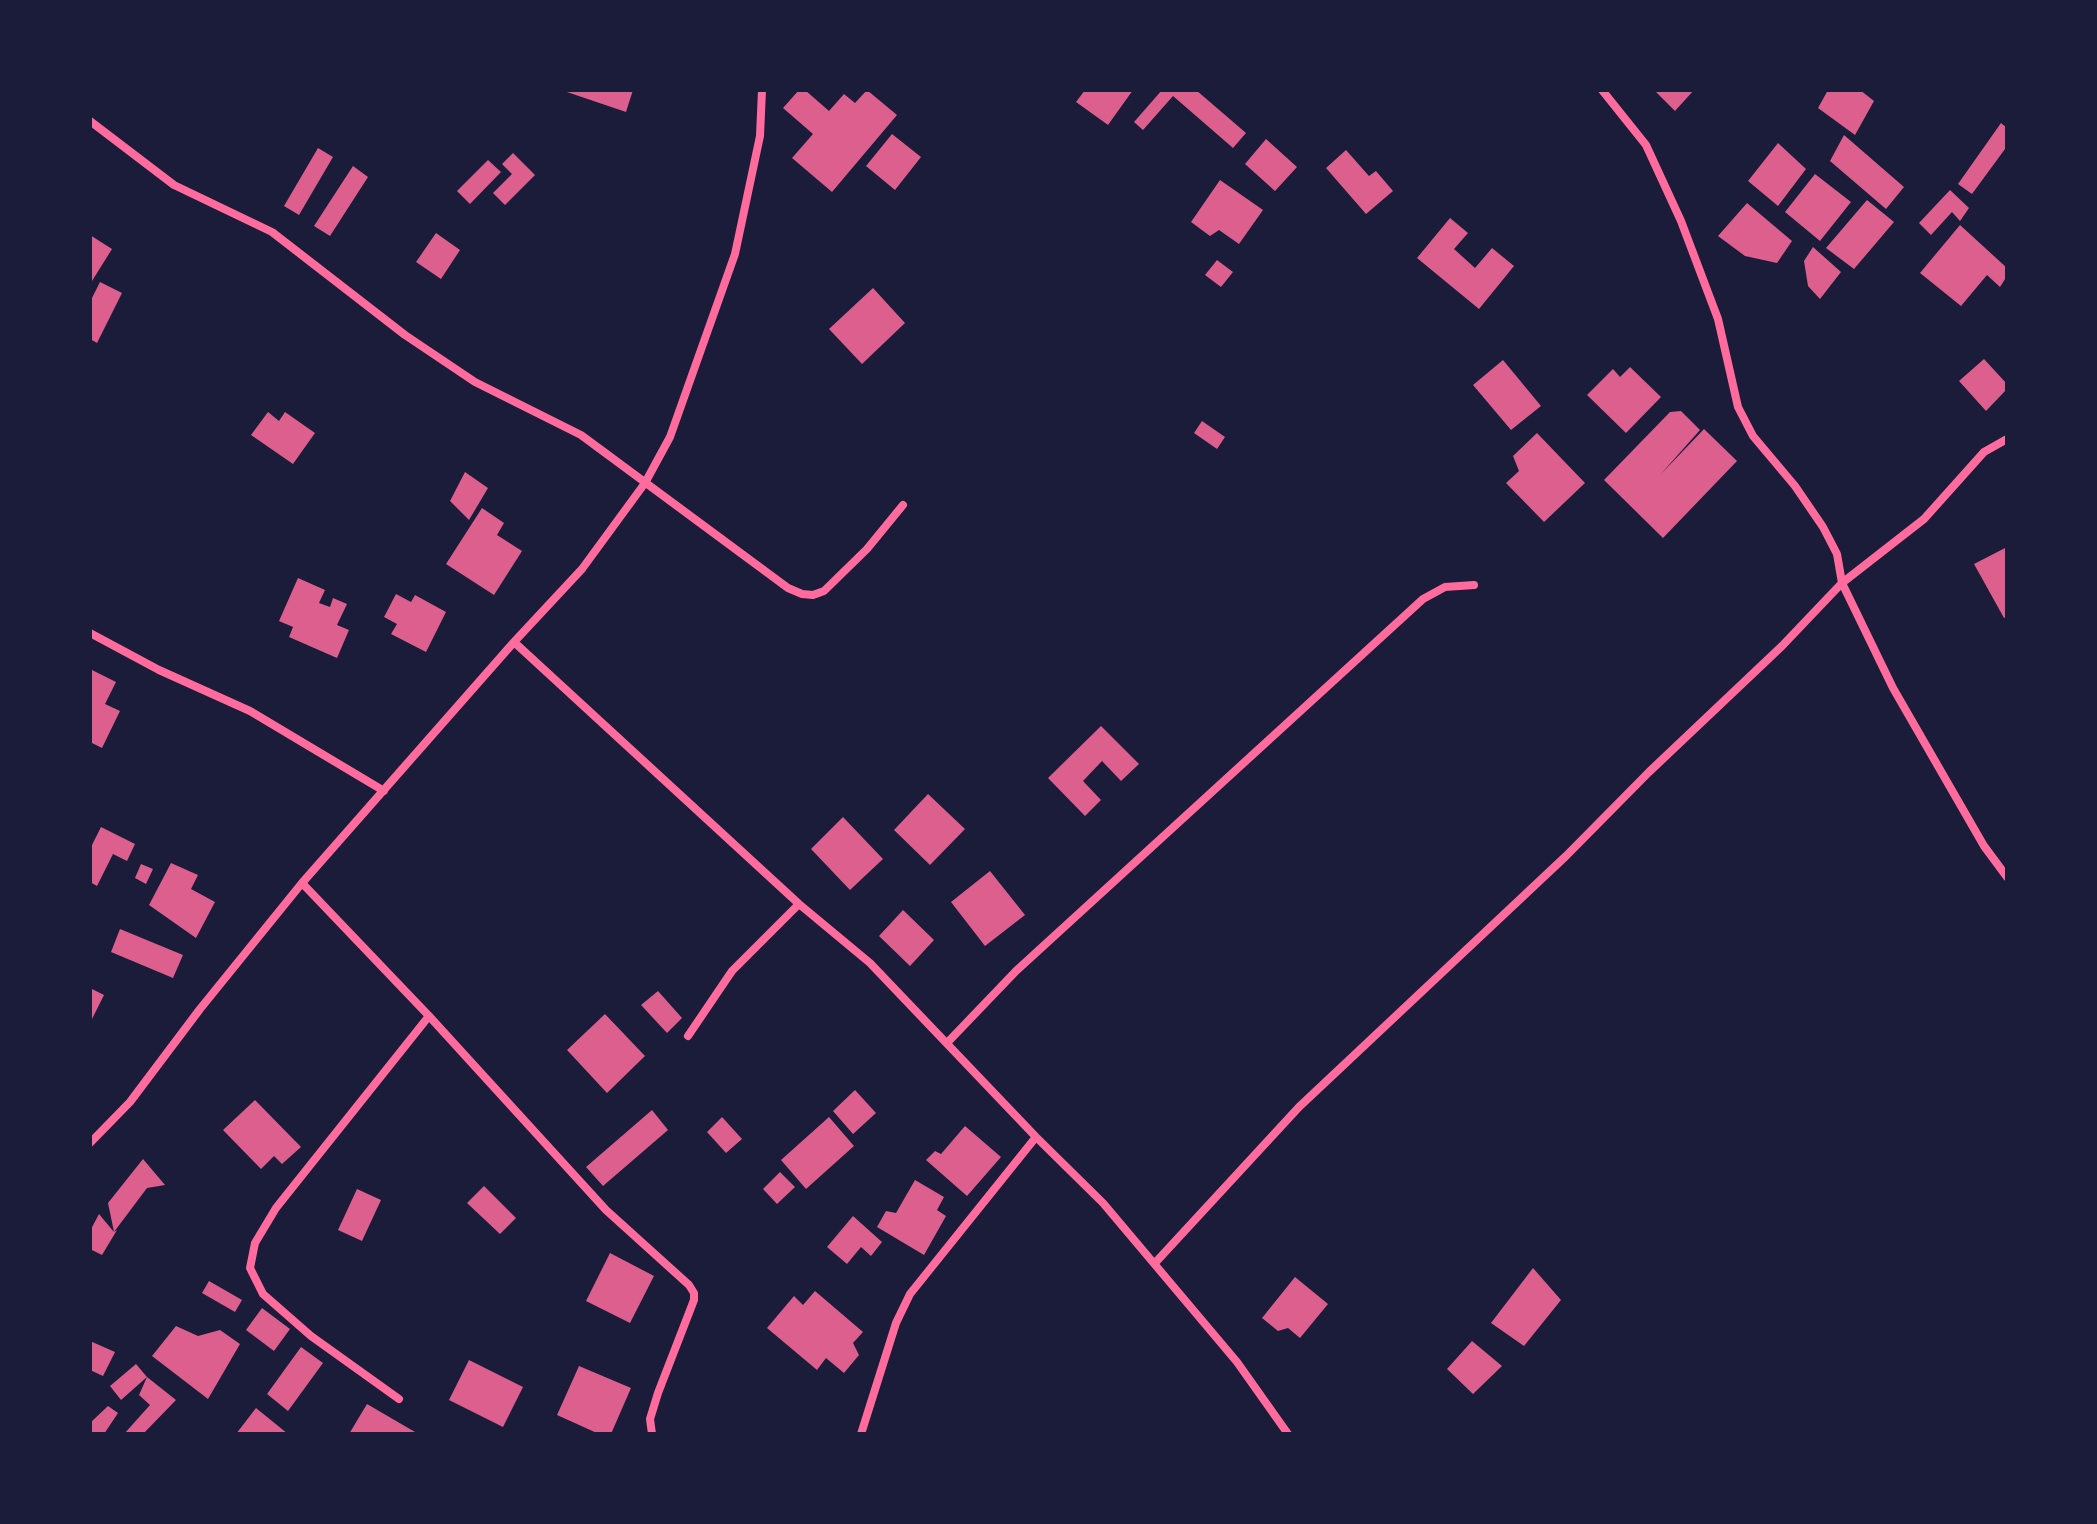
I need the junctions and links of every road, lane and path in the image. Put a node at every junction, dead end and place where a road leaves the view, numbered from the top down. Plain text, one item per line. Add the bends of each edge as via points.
1 (762, 90) edge
2 (1602, 90) edge
3 (90, 121) edge
4 (2007, 439) edge
5 (645, 483) junction
6 (903, 505) dead end
7 (1842, 583) junction
8 (1474, 585) dead end
9 (90, 633) edge
10 (514, 642) junction
11 (384, 791) junction
12 (2007, 877) edge
13 (302, 883) junction
14 (799, 904) junction
15 (429, 1016) junction
16 (688, 1036) dead end
17 (947, 1043) junction
18 (1036, 1137) junction
19 (90, 1143) edge
20 (1155, 1263) junction
21 (399, 1399) dead end
22 (652, 1434) edge
23 (861, 1434) edge
24 (1288, 1434) edge

1 - 5 street via 760,136 735,254 670,437
2 - 7 street via 1646,145 1681,221 1718,319 1738,407 1753,436 1823,527 1837,554
3 - 5 street via 174,185 272,232 475,382 581,435
4 - 7 street via 1984,452 1924,519
5 - 6 street via 776,580 813,595 824,591 867,549
5 - 10 street via 582,569
7 - 12 street via 1893,688
7 - 20 street via 1566,856 1299,1107
8 - 17 street via 1445,587 1423,599 1016,971
9 - 11 street via 250,711
10 - 11 street
10 - 14 street
11 - 13 street
13 - 15 street
13 - 19 street via 130,1102
14 - 16 street via 732,971
14 - 17 street via 870,963
15 - 21 street via 276,1208 255,1243 250,1268 263,1294
15 - 22 street via 606,1210 694,1293 650,1419
17 - 18 street
18 - 20 street
18 - 23 street via 910,1294
20 - 24 street

